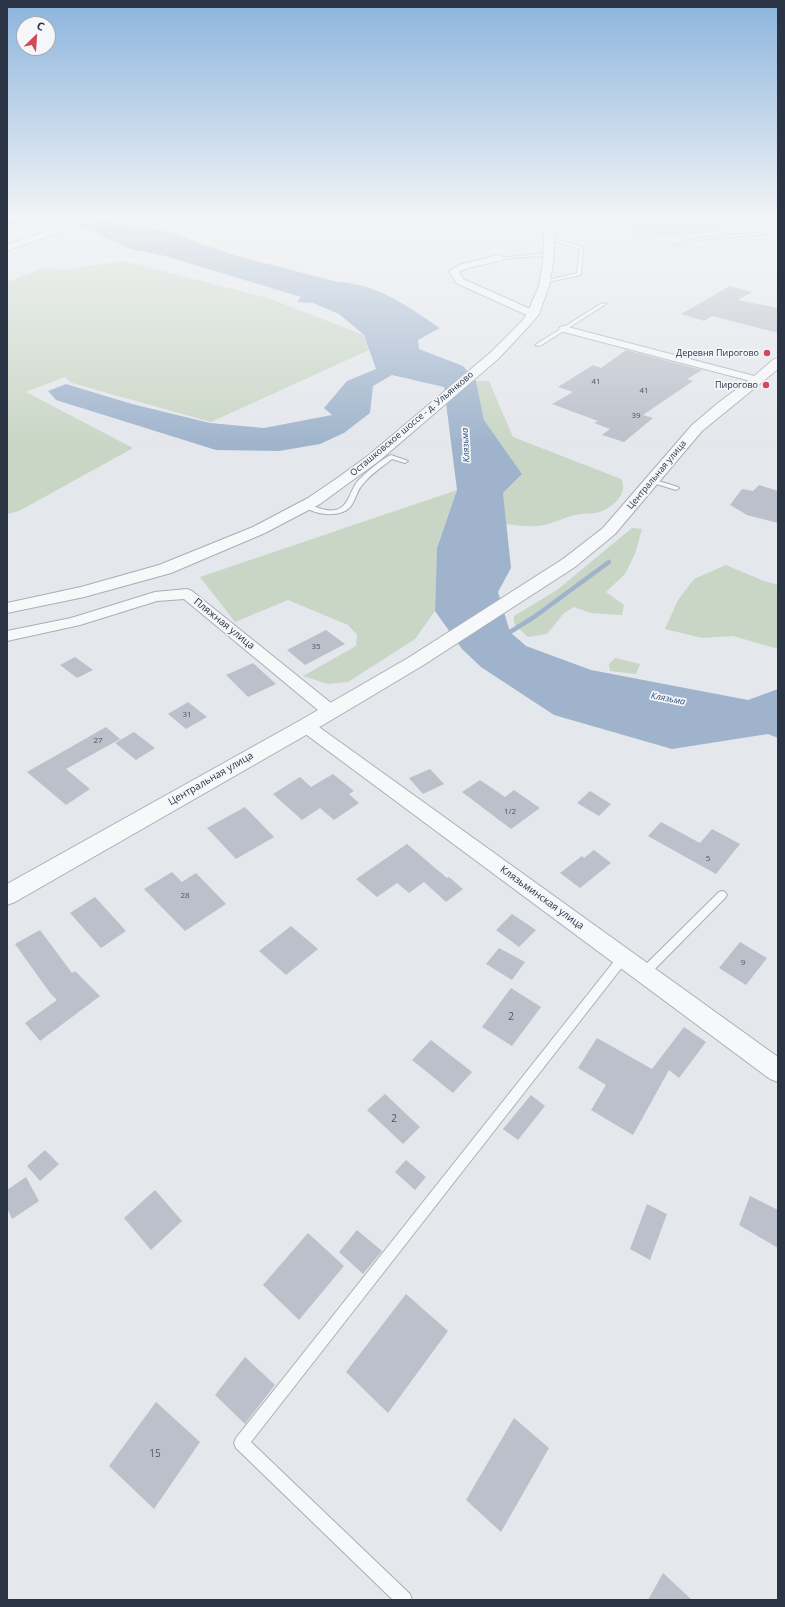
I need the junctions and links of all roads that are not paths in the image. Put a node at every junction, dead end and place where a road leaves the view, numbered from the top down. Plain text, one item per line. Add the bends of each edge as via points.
1 (490, 295) edge
2 (540, 295) edge
3 (604, 304) dead end
4 (533, 314) junction
5 (564, 329) junction
6 (538, 345) dead end
7 (778, 362) edge
8 (758, 380) junction
9 (405, 461) dead end
10 (652, 481) junction
11 (676, 488) dead end
12 (305, 505) junction
13 (7, 608) edge
14 (7, 636) edge
15 (330, 711) junction
16 (306, 726) junction
17 (7, 895) edge
18 (722, 895) dead end
19 (623, 958) junction
20 (644, 973) junction
21 (778, 1071) edge
22 (404, 1600) edge

1 - 4 street
2 - 4 street, Осташковское шоссе - д. Ульянково
3 - 5 lane
4 - 12 street, Осташковское шоссе - д. Ульянково via 494,356 374,458
5 - 6 lane
5 - 8 street
7 - 8 street, Центральная улица
8 - 10 street, Центральная улица via 697,428
9 - 12 lane via 391,457 361,482 348,506 342,510 322,512
10 - 11 lane
10 - 15 street, Центральная улица via 609,530 569,563 415,662
12 - 13 street, Осташковское шоссе - д. Ульянково via 259,530 165,569 84,592
14 - 15 street, Пляжная улица via 74,622 156,597 187,594
15 - 16 street, Центральная улица
16 - 17 street, Центральная улица
16 - 19 street, Клязьминская улица
18 - 20 lane
19 - 20 street, Клязьминская улица
19 - 22 lane via 240,1443
20 - 21 street, Клязьминская улица

